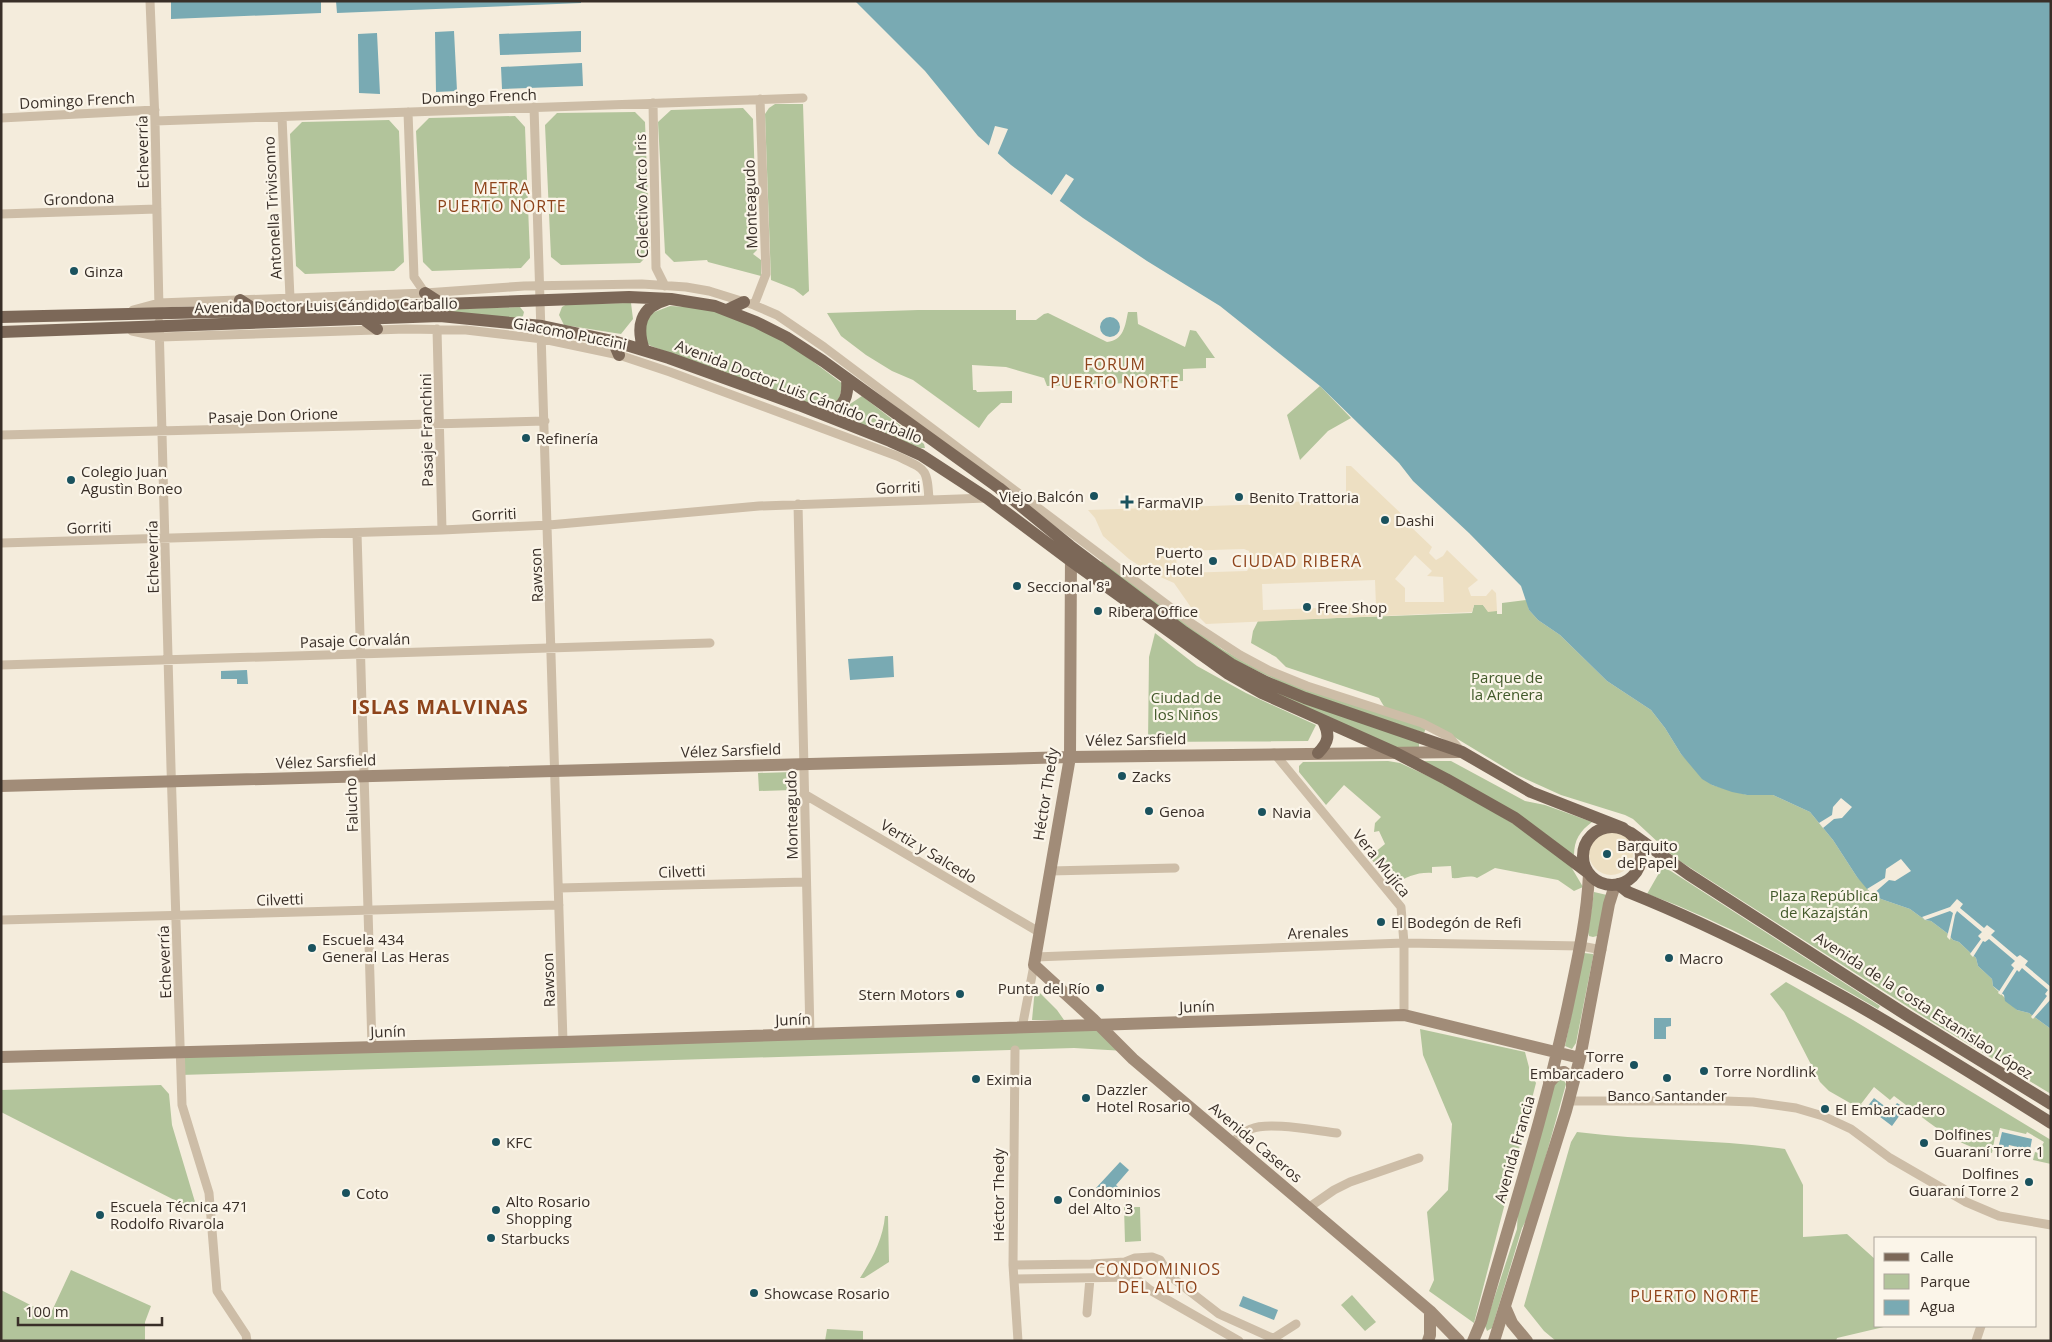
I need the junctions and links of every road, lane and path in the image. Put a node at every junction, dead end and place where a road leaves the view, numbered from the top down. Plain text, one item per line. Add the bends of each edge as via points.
1 (150, 1) edge
2 (803, 98) dead end
3 (760, 99) junction
4 (653, 103) junction
5 (534, 107) junction
6 (155, 110) junction
7 (408, 112) junction
8 (282, 116) junction
9 (1, 118) edge
10 (155, 121) junction
11 (157, 209) junction
12 (1, 214) edge
13 (541, 286) junction
14 (665, 286) junction
15 (425, 293) junction
16 (290, 298) junction
17 (671, 299) junction
18 (240, 300) junction
19 (542, 301) junction
20 (749, 303) junction
21 (442, 304) junction
22 (727, 310) junction
23 (256, 311) junction
24 (1, 317) edge
25 (362, 318) junction
26 (159, 320) junction
27 (542, 326) junction
28 (377, 329) junction
29 (437, 329) junction
30 (1, 332) edge
31 (543, 339) junction
32 (613, 341) junction
33 (824, 347) junction
34 (644, 350) junction
35 (619, 355) junction
36 (823, 361) junction
37 (848, 379) junction
38 (819, 413) junction
39 (545, 421) junction
40 (440, 424) junction
41 (162, 432) junction
42 (1, 435) edge
43 (987, 498) junction
44 (929, 500) junction
45 (798, 504) junction
46 (549, 525) junction
47 (442, 530) junction
48 (1070, 531) junction
49 (357, 533) junction
50 (165, 538) junction
51 (1, 543) edge
52 (1070, 546) junction
53 (1071, 561) junction
54 (710, 643) dead end
55 (552, 648) junction
56 (360, 654) junction
57 (168, 660) junction
58 (1, 664) edge
59 (1324, 721) junction
60 (1394, 752) junction
61 (1462, 752) junction
62 (1274, 753) junction
63 (1318, 753) junction
64 (1070, 757) junction
65 (803, 764) junction
66 (556, 771) junction
67 (364, 776) junction
68 (171, 782) junction
69 (1, 786) edge
70 (804, 794) junction
71 (1627, 830) junction
72 (1175, 868) dead end
73 (1050, 871) junction
74 (1588, 873) junction
75 (806, 882) junction
76 (1617, 885) junction
77 (559, 888) junction
78 (559, 905) junction
79 (368, 910) junction
80 (176, 915) junction
81 (1, 920) edge
82 (1039, 932) junction
83 (1404, 943) junction
84 (1581, 946) junction
85 (1602, 950) junction
86 (1034, 961) junction
87 (1404, 1015) junction
88 (1097, 1023) junction
89 (1022, 1028) junction
90 (810, 1035) junction
91 (563, 1042) junction
92 (372, 1047) junction
93 (1015, 1050) dead end
94 (180, 1053) junction
95 (1558, 1053) junction
96 (1, 1057) edge
97 (1580, 1058) junction
98 (1549, 1083) junction
99 (1572, 1088) junction
100 (1569, 1101) junction
101 (2051, 1104) edge
102 (2051, 1122) edge
103 (1337, 1133) dead end
104 (1232, 1143) junction
105 (1420, 1158) dead end
106 (1308, 1208) junction
107 (2051, 1225) edge
108 (1125, 1262) junction
109 (1013, 1265) junction
110 (1127, 1276) junction
111 (1090, 1278) junction
112 (1014, 1279) junction
113 (1505, 1307) junction
114 (1430, 1311) junction
115 (1087, 1313) dead end
116 (1296, 1324) dead end
117 (1981, 1327) edge
118 (1276, 1340) edge
119 (247, 1341) edge
120 (1018, 1341) edge
121 (1239, 1341) edge
122 (1428, 1341) edge
123 (1459, 1341) edge
124 (1473, 1341) edge
125 (1494, 1341) edge
126 (1527, 1341) edge
127 (1976, 1341) edge

1 - 6 street, Echeverría
2 - 3 street, Domingo French
3 - 4 street, Domingo French
3 - 20 street, Monteagudo via 766,274
4 - 5 street, Domingo French
4 - 14 street, Colectivo Arco Iris via 656,268
5 - 7 street, Domingo French
5 - 13 street, Rawson
6 - 9 street, Domingo French
6 - 10 street, Echeverría
7 - 8 street, Domingo French
7 - 15 street via 414,277
8 - 10 street, Domingo French
8 - 16 street, Antonella Trivisonno
10 - 11 street, Echeverría
11 - 12 street, Grondona
11 - 26 street, Echeverría
13 - 14 street, Avenida Doctor Luis Cándido Carballo
13 - 15 street, Avenida Doctor Luis Cándido Carballo
13 - 19 street, Rawson
14 - 20 street, Avenida Doctor Luis Cándido Carballo via 709,291
15 - 16 street, Avenida Doctor Luis Cándido Carballo
15 - 21 main road
16 - 18 street, Avenida Doctor Luis Cándido Carballo
17 - 19 main road, Avenida Doctor Luis Cándido Carballo
17 - 22 main road, Avenida Doctor Luis Cándido Carballo
17 - 34 main road via 652,306 640,323
18 - 23 main road
18 - 26 street, Avenida Doctor Luis Cándido Carballo
19 - 21 main road, Avenida Doctor Luis Cándido Carballo
19 - 27 street, Rawson
20 - 22 main road
20 - 33 street, Avenida Doctor Luis Cándido Carballo via 777,315
21 - 23 main road, Avenida Doctor Luis Cándido Carballo
22 - 36 main road, Avenida Doctor Luis Cándido Carballo via 786,337
23 - 26 main road, Avenida Doctor Luis Cándido Carballo
24 - 26 main road, Avenida Doctor Luis Cándido Carballo via 121,314
25 - 26 main road, Avenida Doctor Luis Cándido Carballo
25 - 27 main road, Avenida Doctor Luis Cándido Carballo via 440,316
25 - 28 main road
26 - 28 street, Giacomo Puccini
26 - 30 main road, Avenida Doctor Luis Cándido Carballo via 122,328
26 - 41 street, Echeverría
27 - 31 street, Rawson
27 - 32 main road, Avenida Doctor Luis Cándido Carballo
28 - 29 street, Giacomo Puccini
29 - 31 street, Giacomo Puccini
29 - 40 street, Pasaje Franchini
31 - 35 street, Giacomo Puccini
31 - 39 street, Rawson
32 - 34 main road, Avenida Doctor Luis Cándido Carballo
32 - 35 main road
33 - 36 main road
33 - 48 street, Avenida Doctor Luis Cándido Carballo
34 - 38 main road, Avenida Doctor Luis Cándido Carballo
35 - 44 street, Giacomo Puccini via 795,417 920,467 927,476
36 - 37 main road, Avenida Doctor Luis Cándido Carballo
37 - 38 main road via 848,392 842,404 832,412
37 - 52 main road, Avenida Doctor Luis Cándido Carballo via 999,488
38 - 43 main road, Avenida Doctor Luis Cándido Carballo via 921,456
39 - 40 street, Pasaje Don Orione
39 - 46 street, Rawson
40 - 41 street, Pasaje Don Orione
40 - 47 street, Pasaje Franchini
41 - 42 street, Pasaje Don Orione
41 - 50 street, Echeverría
43 - 44 street, Gorriti
43 - 53 main road, Avenida Doctor Luis Cándido Carballo
44 - 45 street, Gorriti
45 - 46 street, Gorriti
45 - 65 street, Monteagudo
46 - 47 street, Gorriti
46 - 55 street, Rawson
47 - 49 street, Gorriti
48 - 52 street, Héctor Thedy
48 - 61 street, Avenida Doctor Luis Cándido Carballo via 1194,625 1240,655 1307,686 1422,723 1448,737
49 - 50 street, Gorriti
49 - 56 street, Falucho
50 - 51 street, Gorriti
50 - 57 street, Echeverría
52 - 53 main road, Héctor Thedy
52 - 61 main road, Avenida Doctor Luis Cándido Carballo via 1231,664 1305,698
53 - 59 main road, Avenida Doctor Luis Cándido Carballo via 1227,673
53 - 64 main road, Héctor Thedy
54 - 55 street, Pasaje Corvalán
55 - 56 street, Pasaje Corvalán
55 - 66 street, Rawson
56 - 57 street, Pasaje Corvalán
56 - 67 street, Falucho
57 - 58 street, Pasaje Corvalán
57 - 68 street, Echeverría
59 - 60 main road, Avenida Doctor Luis Cándido Carballo
59 - 63 main road via 1329,731 1328,739
60 - 61 main road, Vélez Sarsfield
60 - 63 main road, Vélez Sarsfield
60 - 74 main road, Avenida Doctor Luis Cándido Carballo via 1515,818
61 - 71 main road, Avenida Doctor Luis Cándido Carballo via 1531,792
62 - 63 main road, Vélez Sarsfield
62 - 64 main road, Vélez Sarsfield
62 - 83 street, Vera Mujíca via 1401,907
64 - 65 main road, Vélez Sarsfield
64 - 73 main road, Héctor Thedy
65 - 66 main road, Vélez Sarsfield
65 - 70 street, Monteagudo
66 - 67 main road, Vélez Sarsfield
66 - 77 street, Rawson
67 - 68 main road, Vélez Sarsfield
67 - 79 street, Falucho
68 - 69 main road, Vélez Sarsfield
68 - 80 street, Echeverría
70 - 75 street, Monteagudo
70 - 82 street, Vertiz y Salcedo
71 - 74 main road via 1612,826 1593,833 1582,851
71 - 76 main road via 1638,841 1641,863 1636,873
71 - 101 main road, Avenida de la Costa Estanislao López via 1688,874
72 - 73 street
73 - 82 main road, Héctor Thedy
74 - 76 main road via 1596,881
74 - 84 main road, Avenida Francia
75 - 77 street, Cilvetti
75 - 90 street, Monteagudo
76 - 85 main road via 1610,904
76 - 102 main road, Avenida de la Costa Estanislao López via 1829,988
77 - 78 street, Rawson
78 - 79 street, Cilvetti
78 - 91 street, Rawson
79 - 80 street, Cilvetti
79 - 92 street, Falucho
80 - 81 street, Cilvetti
80 - 94 street, Echeverría
82 - 86 main road, Héctor Thedy
83 - 84 street, Arenales
83 - 86 street, Arenales
83 - 87 street, Vera Mujíca
84 - 85 street, Arenales
84 - 95 main road, Avenida Francia
85 - 97 main road
86 - 88 main road, Avenida Caseros
86 - 89 street, Héctor Thedy
87 - 88 main road, Junín
87 - 95 main road, Junín
88 - 89 main road, Junín
88 - 104 main road, Avenida Caseros via 1133,1059
89 - 90 main road, Junín
90 - 91 main road, Junín
91 - 92 main road, Junín
92 - 94 main road, Junín
93 - 109 street, Héctor Thedy
94 - 96 main road, Junín
94 - 119 street, Echeverría via 182,1105 208,1193 217,1291
95 - 97 main road, Junín
95 - 98 main road, Avenida Francia
97 - 99 main road
98 - 99 main road via 1558,1073 1564,1072 1570,1076
98 - 124 main road, Avenida Francia
99 - 100 main road
100 - 107 street via 1734,1101 1796,1108 1851,1129 1899,1163 1966,1202 1999,1216
100 - 113 main road
103 - 104 street via 1259,1127
104 - 106 main road, Avenida Caseros
105 - 106 street via 1350,1182
106 - 114 main road, Avenida Caseros
108 - 109 street
108 - 110 street via 1130,1266
108 - 118 street via 1145,1256 1160,1260 1170,1276 1219,1314
109 - 112 street, Héctor Thedy
110 - 111 street
110 - 121 street via 1134,1277 1150,1290
111 - 112 street
111 - 115 street
112 - 120 street, Héctor Thedy
113 - 125 main road
113 - 126 main road via 1512,1323
114 - 122 main road
114 - 123 main road, Avenida Caseros
116 - 118 street
117 - 127 street

